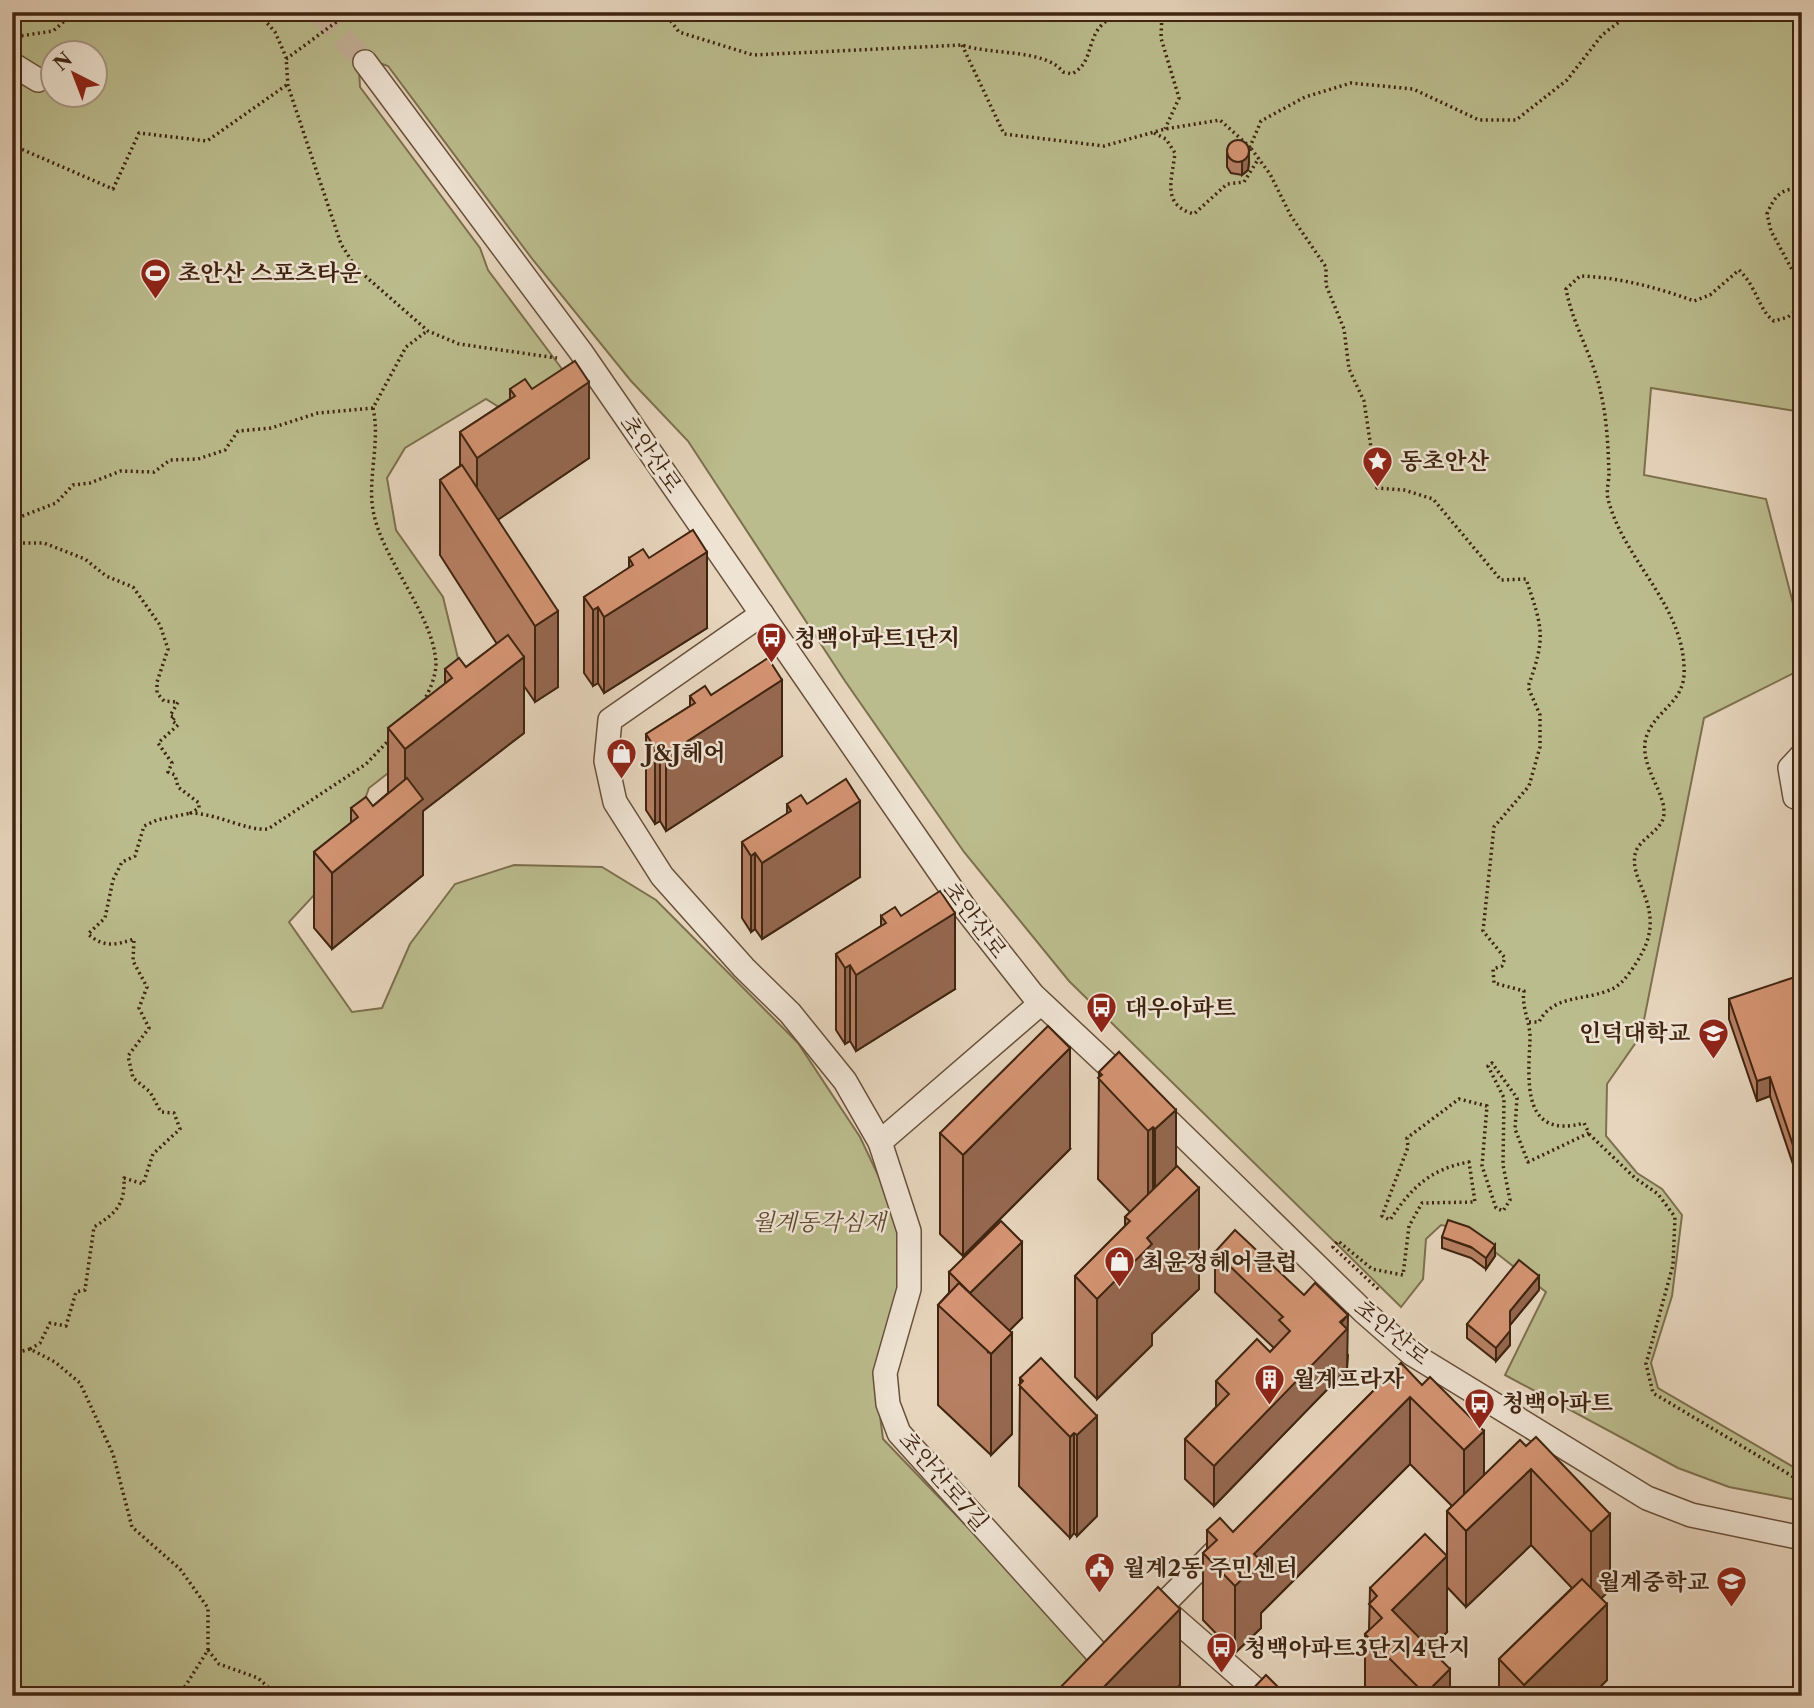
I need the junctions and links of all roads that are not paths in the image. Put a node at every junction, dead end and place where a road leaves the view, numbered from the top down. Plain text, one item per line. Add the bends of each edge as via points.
1 (365, 62) tunnel mouth
2 (12, 64) edge
3 (38, 80) dead end
4 (762, 614) junction
5 (1802, 755) edge
6 (1795, 797) dead end
7 (1041, 1003) junction
8 (880, 1142) junction
9 (1412, 1353) junction
10 (1392, 1373) edge
11 (1238, 1529) edge
12 (1802, 1538) edge
13 (1161, 1607) junction
14 (1106, 1663) junction
15 (1089, 1679) edge
16 (1263, 1696) edge

1 - 4 street, 초안산로 via 581,352
2 - 3 street
4 - 7 street, 초안산로 via 966,910
4 - 8 street, 초안산로7길 via 610,719 606,761 615,802 662,876 790,1013 845,1081
5 - 6 street via 1790,768
7 - 8 street
7 - 9 street, 초안산로
8 - 14 street, 초안산로7길 via 909,1231 909,1289 885,1373 888,1404 899,1433
9 - 10 street
9 - 12 street, 초안산로 via 1647,1498 1691,1515
11 - 13 street
13 - 14 street
13 - 16 street
14 - 15 street

